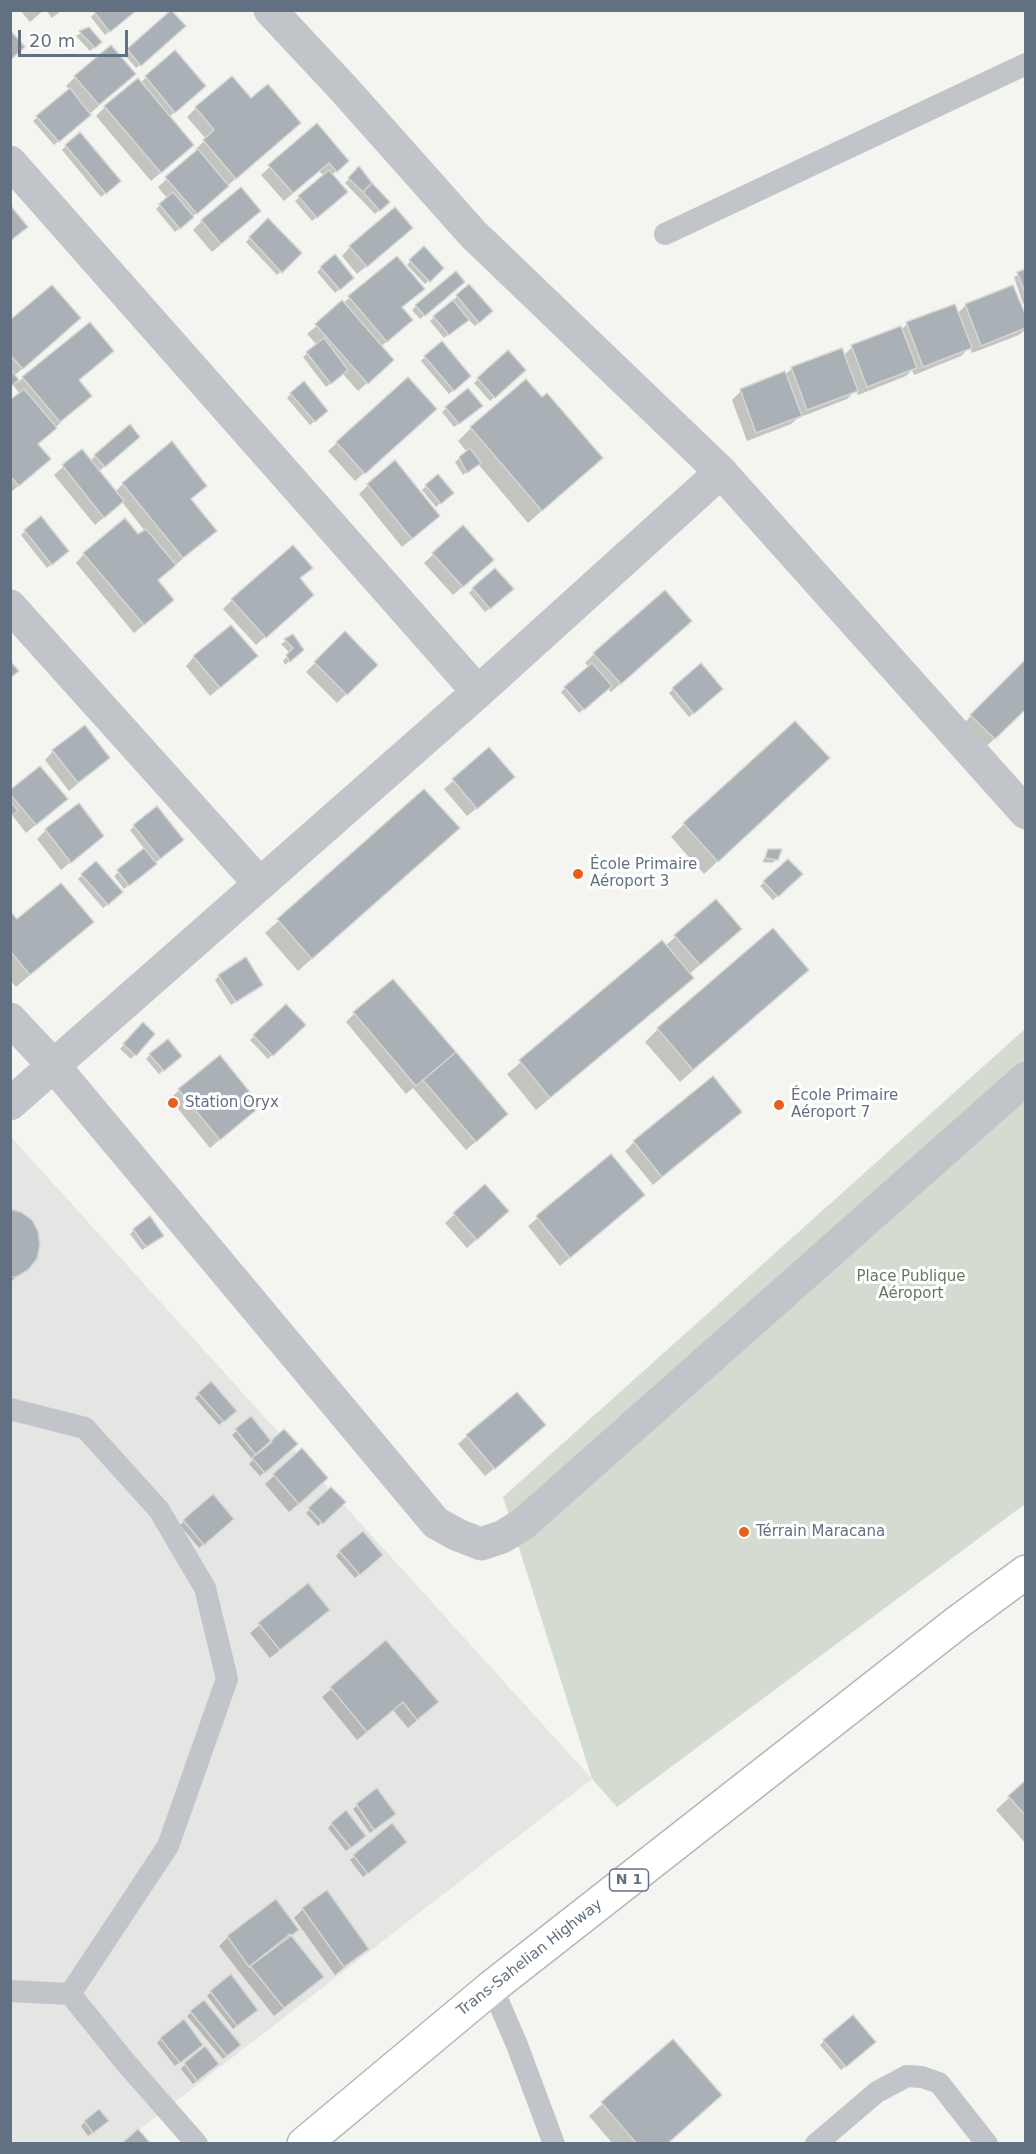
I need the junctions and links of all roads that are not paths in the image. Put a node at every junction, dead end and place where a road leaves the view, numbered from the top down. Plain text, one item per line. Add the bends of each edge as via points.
1 (270, 10) edge
2 (1026, 64) edge
3 (10, 162) edge
4 (665, 234) dead end
5 (721, 472) junction
6 (10, 606) edge
7 (478, 692) junction
8 (1026, 813) edge
9 (260, 885) junction
10 (10, 1019) edge
11 (54, 1066) junction
12 (1026, 1078) edge
13 (10, 1104) edge
14 (10, 1409) edge
15 (1026, 1556) edge
16 (1026, 1572) edge
17 (958, 1622) junction
18 (492, 1987) junction
19 (10, 1991) edge
20 (70, 1994) junction
21 (197, 2144) edge
22 (304, 2144) edge
23 (554, 2144) edge
24 (816, 2144) edge
25 (987, 2144) edge

1 - 5 street via 473,234
2 - 4 lane
3 - 7 street
5 - 7 street
5 - 8 street
6 - 9 street
7 - 9 street
9 - 11 street
10 - 11 street
11 - 12 street via 436,1522 481,1544 523,1524
11 - 13 street
14 - 20 lane via 84,1428 159,1510 205,1588 227,1679 168,1846
15 - 17 highway, Trans-Sahelian Highway / N 1
16 - 17 highway, Trans-Sahelian Highway / N 1
17 - 18 highway, Trans-Sahelian Highway / N 1
18 - 22 highway, Trans-Sahelian Highway / N 1
18 - 23 lane
19 - 20 lane
20 - 21 lane
24 - 25 lane via 877,2092 907,2076 939,2083

